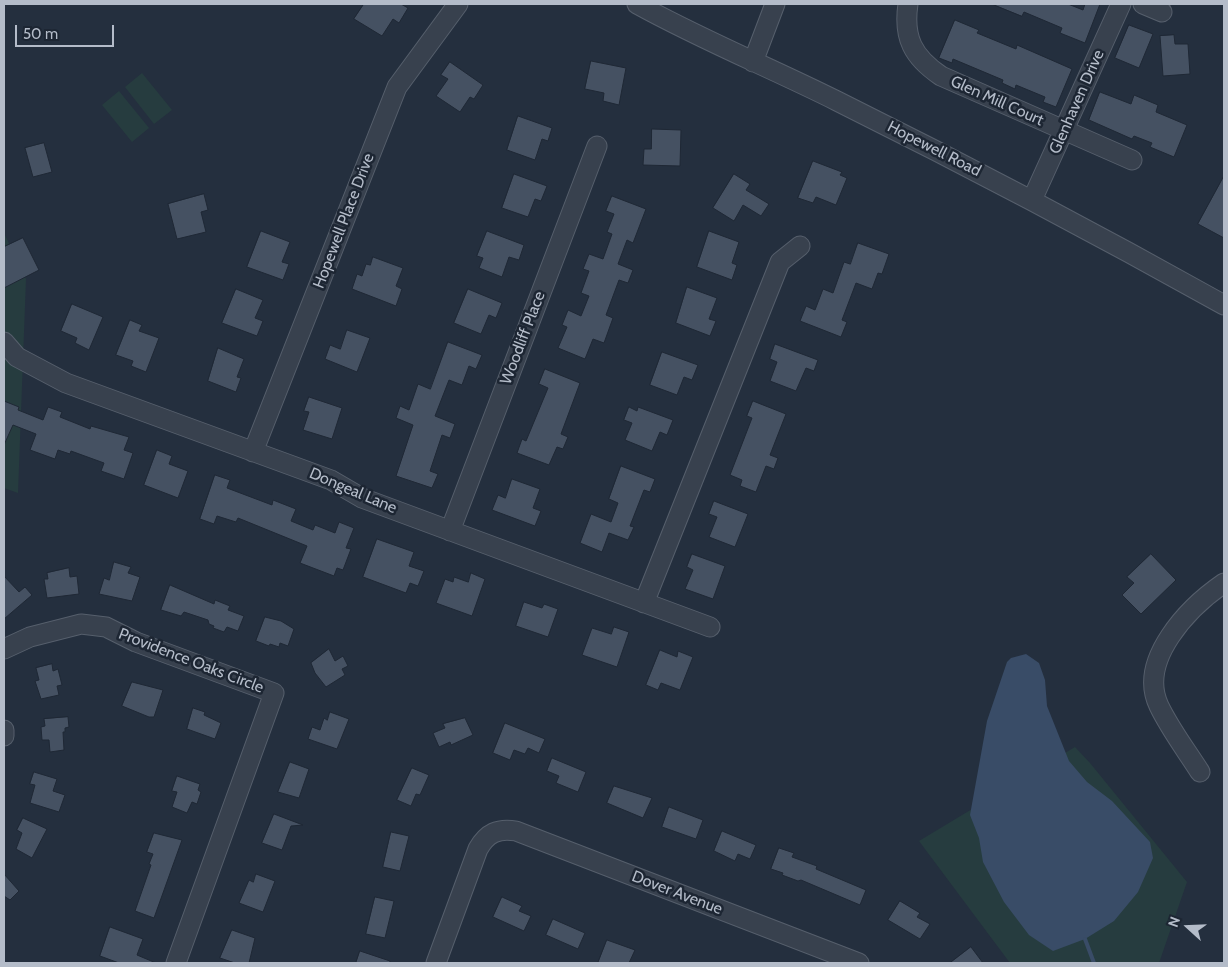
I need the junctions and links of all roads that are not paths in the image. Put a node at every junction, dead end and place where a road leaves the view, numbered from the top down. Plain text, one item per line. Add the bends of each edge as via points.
1 (458, 4) edge
2 (637, 4) edge
3 (775, 4) edge
4 (908, 4) edge
5 (1121, 4) edge
6 (1143, 4) edge
7 (1162, 12) dead end
8 (753, 62) junction
9 (1065, 131) junction
10 (596, 146) dead end
11 (1132, 160) dead end
12 (1032, 200) junction
13 (800, 246) dead end
14 (1224, 305) edge
15 (4, 342) edge
16 (253, 452) junction
17 (450, 531) junction
18 (1224, 583) edge
19 (644, 603) junction
20 (710, 627) dead end
21 (4, 649) edge
22 (4, 730) edge
23 (4, 736) edge
24 (1200, 772) dead end
25 (176, 963) edge
26 (436, 963) edge
27 (860, 963) edge

1 - 16 street, Hopewell Place Drive via 397,87
2 - 8 street, Hopewell Road
3 - 8 street
4 - 9 street, Glen Mill Court via 905,22 909,41 927,66 941,76
5 - 9 street, Glenhaven Drive
6 - 7 street
8 - 12 street, Hopewell Road
9 - 11 street, Glen Mill Court
9 - 12 street, Glenhaven Drive
10 - 17 street, Woodliff Place
12 - 14 street, Hopewell Road
13 - 19 street via 780,262
15 - 16 street, Dongeal Lane via 17,357 66,383
16 - 17 street, Dongeal Lane via 331,480 362,498
17 - 19 street, Dongeal Lane
18 - 24 street via 1193,608 1163,647 1155,666 1153,684 1158,705
19 - 20 street, Dongeal Lane
21 - 25 street, Providence Oaks Circle via 30,637 81,624 106,627 136,642 274,693
22 - 23 street
26 - 27 street, Dover Avenue via 483,839 504,829

